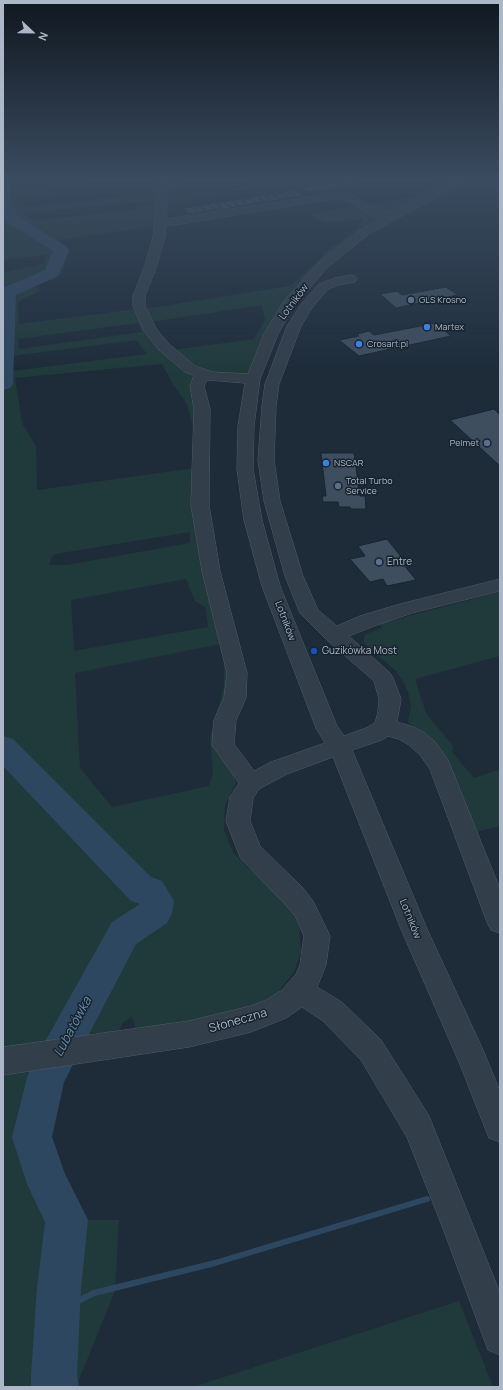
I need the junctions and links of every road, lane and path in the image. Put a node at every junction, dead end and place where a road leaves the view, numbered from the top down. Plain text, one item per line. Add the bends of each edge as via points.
1 (157, 244) edge
2 (350, 244) edge
3 (351, 279) dead end
4 (202, 374) junction
5 (253, 379) junction
6 (500, 585) edge
7 (334, 634) junction
8 (386, 727) junction
9 (339, 746) junction
10 (251, 783) junction
11 (500, 922) edge
12 (300, 991) junction
13 (7, 1061) edge
14 (500, 1127) edge
15 (500, 1338) edge

1 - 4 street via 139,296 139,306 151,332 164,347 190,369
2 - 5 street, Lotników via 323,265 289,304 271,334
3 - 7 street via 323,287 294,326 272,384 266,460 272,501 294,576 310,613
4 - 5 street
4 - 10 street via 197,386 202,409 200,504 211,571 237,672 235,698 226,720 223,744
5 - 9 street, Lotników via 246,426 245,469 254,520 271,586 326,728
6 - 7 street via 407,608
7 - 8 street via 383,678 390,699
8 - 9 street
8 - 11 street via 418,739 440,766
9 - 10 street via 279,768
9 - 14 street, Lotników via 414,929
10 - 12 street, Słoneczna via 242,797 238,821 245,841 250,852 304,909 316,936 314,965
12 - 13 street, Słoneczna via 292,1000 251,1019 189,1034
12 - 15 street via 333,1012 371,1050 418,1127

